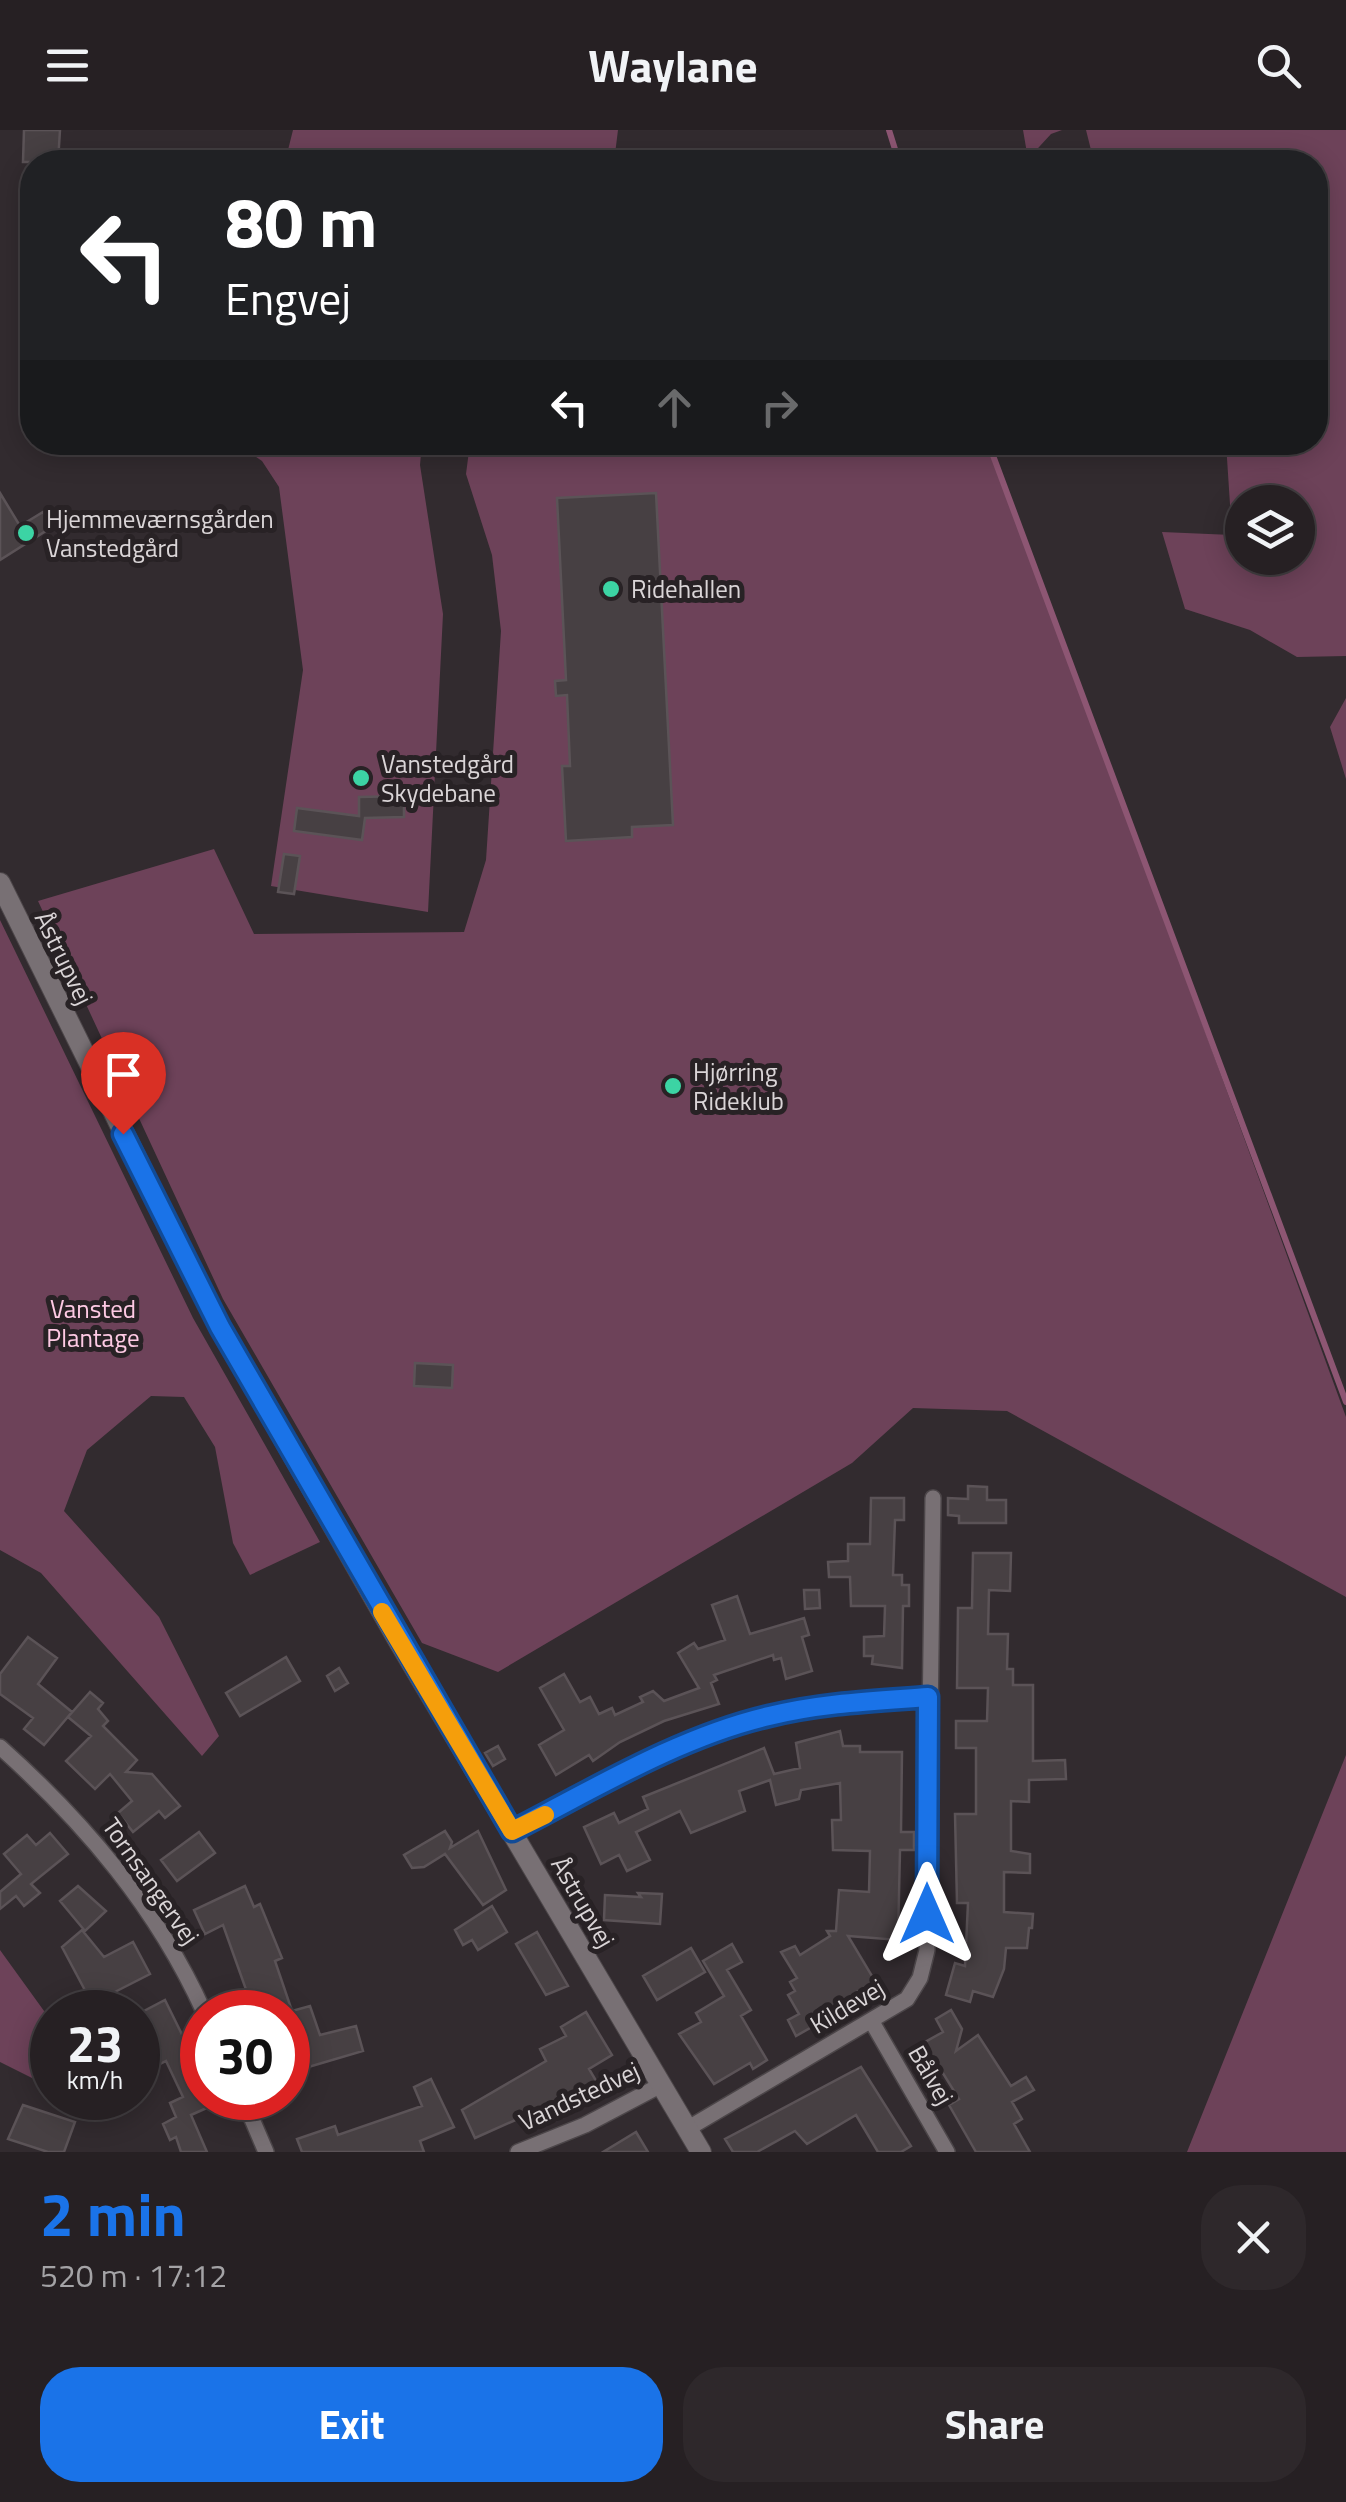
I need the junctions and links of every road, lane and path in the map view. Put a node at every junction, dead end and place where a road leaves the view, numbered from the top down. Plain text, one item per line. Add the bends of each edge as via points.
1 (0, 884) edge
2 (933, 1498) dead end
3 (928, 1697) junction
4 (0, 1746) edge
5 (512, 1831) junction
6 (192, 1990) edge
7 (872, 2022) junction
8 (662, 2085) junction
9 (252, 2120) edge
10 (688, 2130) junction
11 (266, 2152) edge
12 (518, 2152) edge
13 (701, 2152) edge
14 (947, 2152) edge

1 - 5 street, Åstrupvej via 205,1300
2 - 3 street, Kildevej
3 - 5 street via 830,1703 766,1716 692,1741
3 - 7 street, Kildevej via 927,1950 907,1999
4 - 6 street, Tornsangervej via 111,1859
5 - 8 street, Åstrupvej
7 - 10 street, Kildevej
7 - 14 street, Bålvej
8 - 10 street, Åstrupvej
8 - 12 street, Vandstedvej
9 - 11 street
10 - 13 street, Åstrupvej

